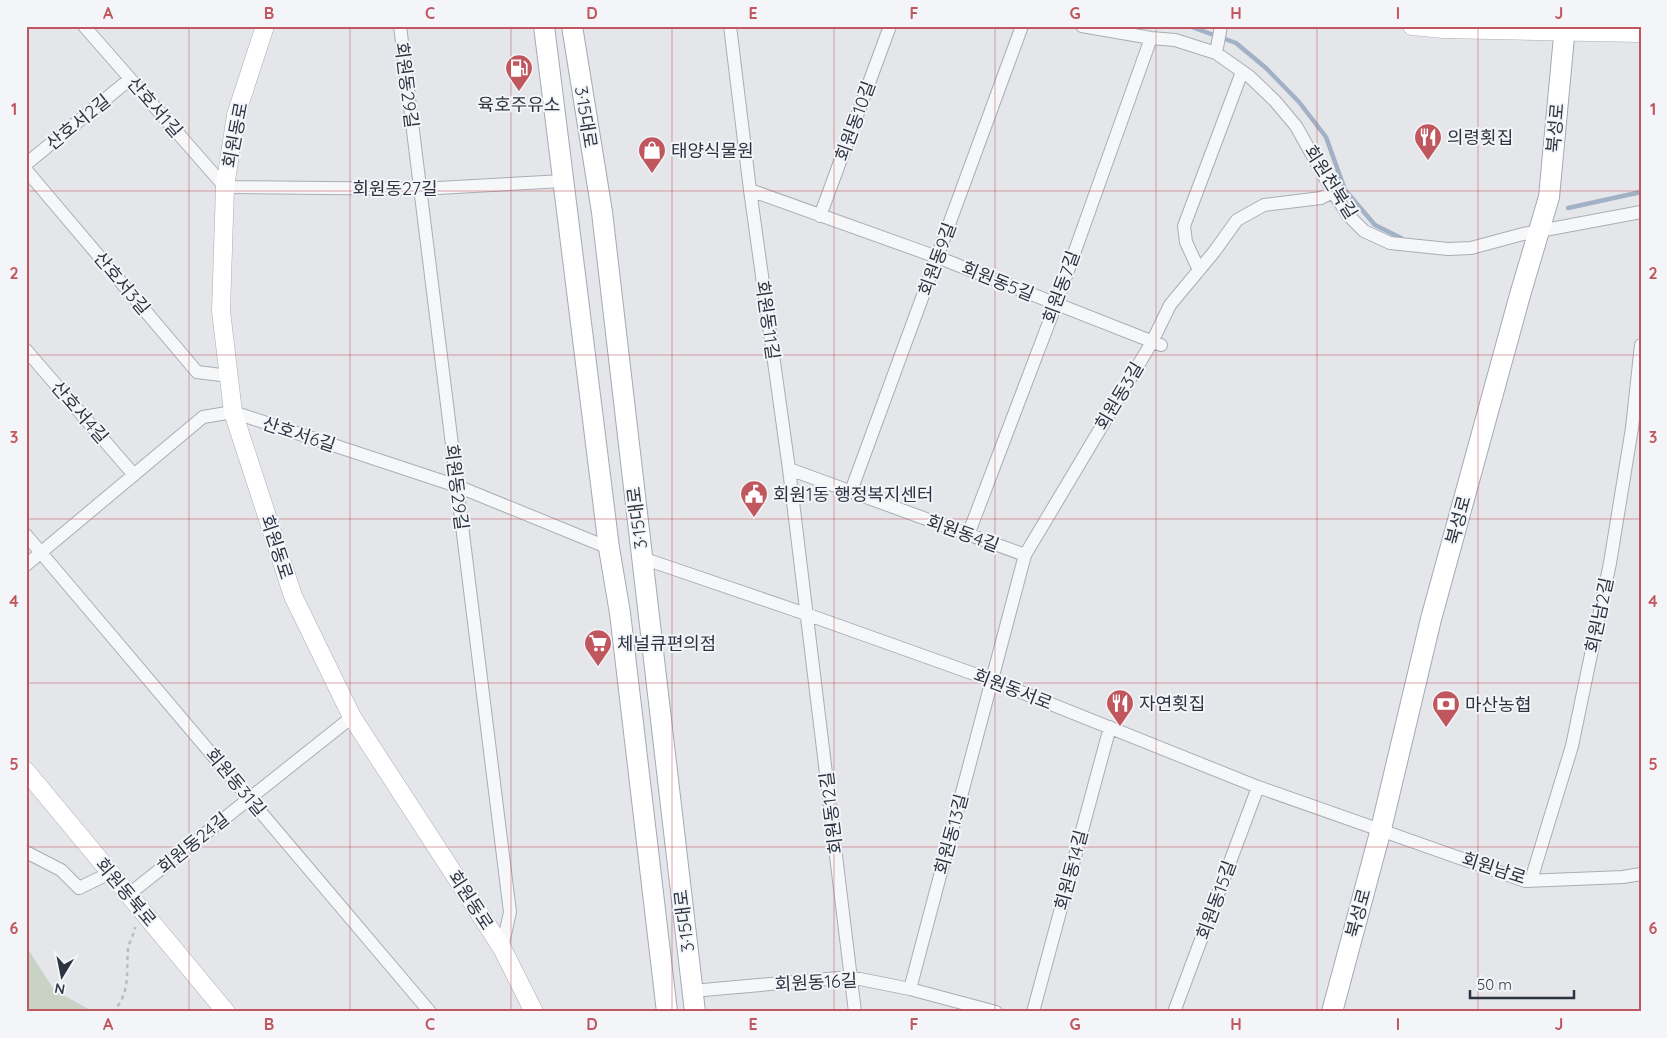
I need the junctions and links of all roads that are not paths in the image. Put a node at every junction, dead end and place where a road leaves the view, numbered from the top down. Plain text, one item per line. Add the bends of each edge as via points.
1 (84, 26) edge
2 (265, 26) edge
3 (400, 26) edge
4 (544, 26) edge
5 (572, 26) edge
6 (730, 26) edge
7 (890, 26) edge
8 (1022, 26) edge
9 (1082, 26) edge
10 (1412, 26) edge
11 (1221, 27) edge
12 (1565, 29) edge
13 (1641, 33) edge
14 (1151, 38) junction
15 (1217, 50) junction
16 (1242, 72) junction
17 (130, 79) junction
18 (26, 164) edge
19 (26, 170) edge
20 (564, 181) junction
21 (225, 188) junction
22 (420, 189) junction
23 (750, 190) junction
24 (1333, 192) junction
25 (1641, 212) edge
26 (820, 216) junction
27 (1539, 231) junction
28 (938, 257) junction
29 (1199, 270) junction
30 (1056, 304) junction
31 (1156, 344) junction
32 (1641, 344) edge
33 (26, 350) edge
34 (229, 376) junction
35 (233, 412) junction
36 (788, 469) junction
37 (134, 475) junction
38 (457, 486) junction
39 (851, 491) junction
40 (26, 535) edge
41 (968, 535) junction
42 (610, 548) junction
43 (42, 553) junction
44 (1025, 555) junction
45 (642, 558) junction
46 (26, 565) edge
47 (806, 614) junction
48 (991, 680) junction
49 (352, 717) junction
50 (1110, 727) junction
51 (26, 771) edge
52 (1258, 787) junction
53 (250, 798) junction
54 (1381, 829) junction
55 (26, 852) edge
56 (110, 873) junction
57 (1641, 874) edge
58 (1531, 880) junction
59 (128, 895) junction
60 (502, 948) junction
61 (850, 977) junction
62 (910, 988) junction
63 (692, 991) junction
64 (226, 1012) edge
65 (430, 1012) edge
66 (534, 1012) edge
67 (666, 1012) edge
68 (694, 1012) edge
69 (855, 1012) edge
70 (996, 1012) edge
71 (1033, 1012) edge
72 (1174, 1012) edge
73 (1332, 1012) edge

1 - 17 street, 산호서1길
2 - 21 main road, 회원동로 via 236,115
3 - 22 street, 회원동29길
4 - 20 main road, 3·15대로
5 - 45 main road, 3·15대로 via 602,212
6 - 23 street, 회원동11길
7 - 26 street, 회원동10길
8 - 28 street, 회원동9길
9 - 14 street, 회원천북길
10 - 12 main road
11 - 15 street
12 - 13 main road
12 - 27 main road, 북성로 via 1549,197
14 - 15 street, 회원천북길
14 - 30 street, 회원동7길
15 - 16 street, 회원천북길
16 - 24 street, 회원천북길 via 1275,101 1296,126
16 - 29 street via 1184,226 1186,242
17 - 18 street, 산호서2길
17 - 21 street, 산호서1길
19 - 34 street, 산호서3길 via 197,372
20 - 22 street, 회원동27길
20 - 42 main road, 3·15대로
21 - 22 street, 회원동27길
21 - 34 main road, 회원동로 via 221,311
22 - 38 street, 회원동29길
23 - 26 street, 회원동5길
23 - 36 street, 회원동11길
24 - 27 street, 회원천북길 via 1348,215 1364,231 1390,243 1471,248
24 - 29 street, 회원동3길 via 1321,198 1264,206 1237,220
25 - 27 street, 회원천북길
26 - 28 street, 회원동5길
27 - 54 main road, 북성로 via 1433,609
28 - 30 street, 회원동5길
28 - 39 street, 회원동9길
29 - 31 street, 회원동3길 via 1170,305
30 - 31 street, 회원동5길
30 - 41 street, 회원동7길
31 - 44 street, 회원동3길
32 - 58 street, 회원남2길 via 1632,428 1613,544 1576,727
33 - 37 street, 산호서4길
34 - 35 main road, 회원동로
35 - 37 street, 산호서6길 via 203,417
35 - 38 street, 산호서6길
35 - 49 main road, 회원동로 via 293,596
36 - 39 street, 회원동4길
36 - 47 street, 회원동11길
37 - 43 street, 산호서6길
38 - 42 street, 산호서6길
38 - 60 street, 회원동29길 via 510,912
39 - 41 street, 회원동4길
40 - 43 street, 회원동31길
41 - 44 street, 회원동4길
42 - 67 main road, 3·15대로
43 - 46 street, 산호서6길
43 - 53 street, 회원동31길
44 - 48 street, 회원동3길
45 - 47 street, 회원동서로
45 - 63 main road, 3·15대로
47 - 48 street, 회원동서로
47 - 61 street, 회원동12길
48 - 50 street, 회원동서로
48 - 62 street, 회원동13길
49 - 53 street, 회원동24길
49 - 60 main road, 회원동로
50 - 52 street, 회원동서로
50 - 71 street, 회원동14길
51 - 56 main road, 회원동북로
52 - 54 street, 회원동서로
52 - 72 street, 회원동15길
53 - 59 street, 회원동24길
53 - 65 street, 회원동31길
54 - 58 street, 회원남로
54 - 73 main road, 북성로
55 - 56 street via 61,870 79,888
56 - 59 main road, 회원동북로
57 - 58 street, 회원남로
59 - 64 main road, 회원동북로
60 - 66 main road, 회원동로
61 - 62 street, 회원동16길
61 - 63 street, 회원동16길
61 - 69 street, 회원동12길
62 - 70 street, 회원동16길
63 - 68 main road, 3·15대로

